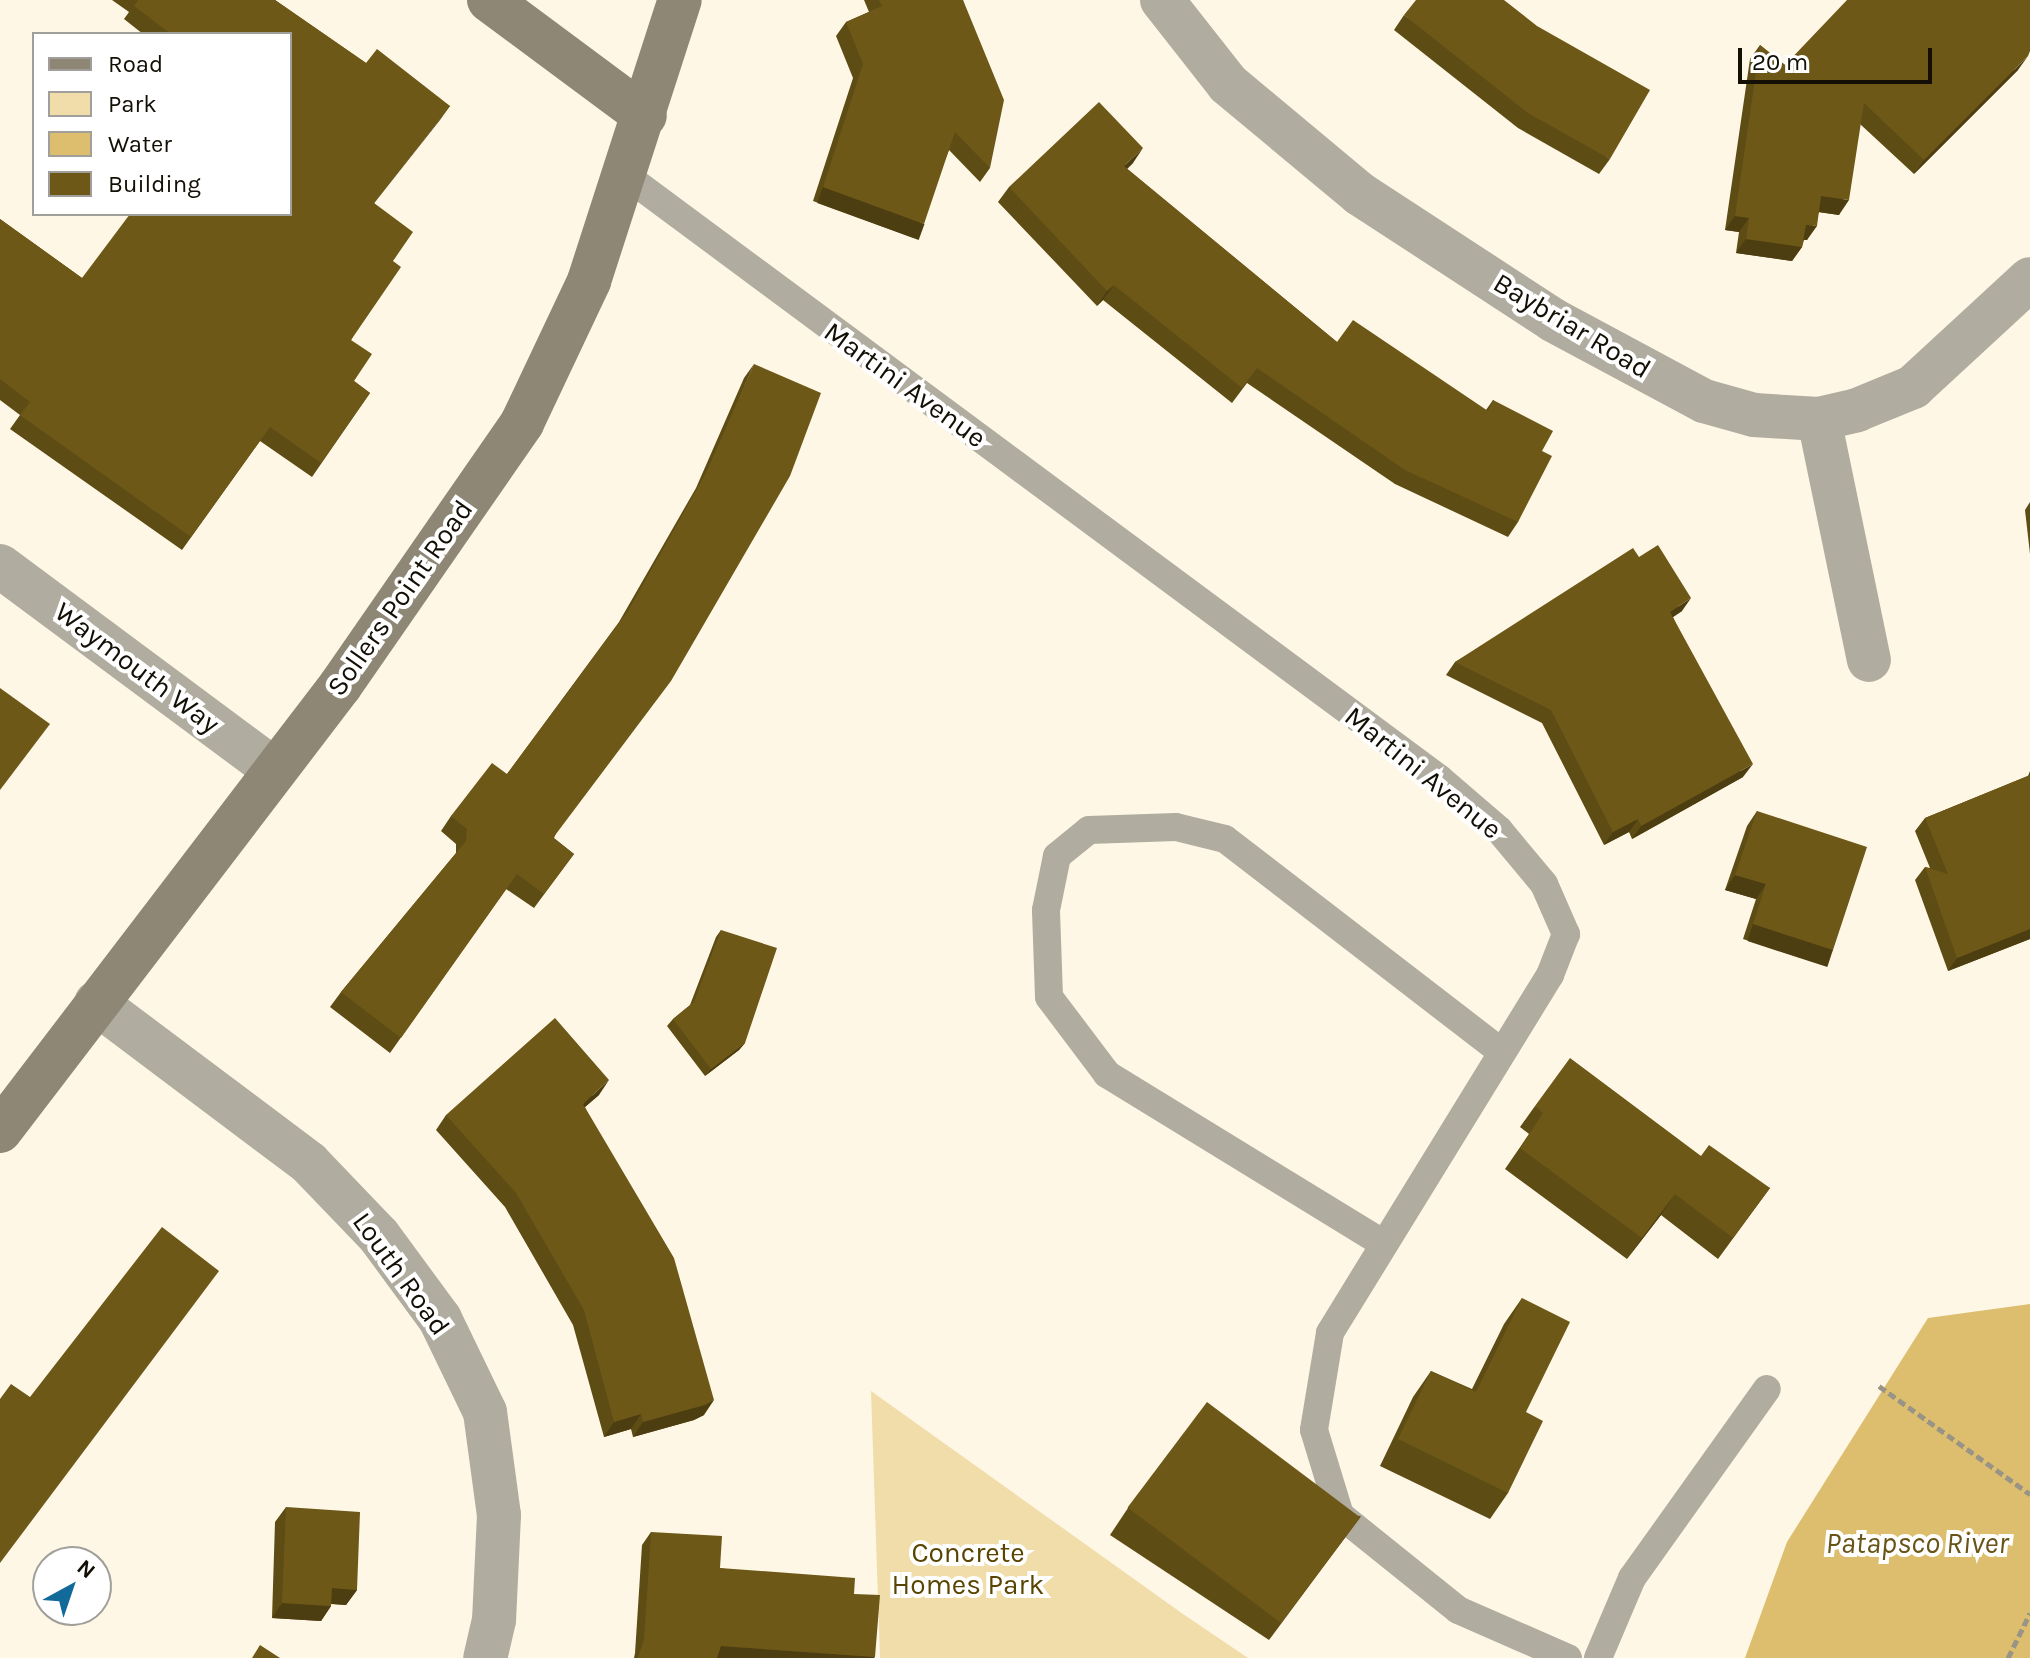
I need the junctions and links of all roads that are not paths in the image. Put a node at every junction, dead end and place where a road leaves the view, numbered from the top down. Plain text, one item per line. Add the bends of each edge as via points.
1 (489, 0) edge
2 (680, 0) edge
3 (1162, 0) edge
4 (645, 116) junction
5 (625, 175) junction
6 (2030, 279) edge
7 (1819, 419) junction
8 (0, 566) edge
9 (1869, 660) dead end
10 (273, 769) junction
11 (96, 1003) junction
12 (1500, 1051) junction
13 (0, 1131) edge
14 (1384, 1244) junction
15 (1767, 1389) dead end
16 (485, 1658) edge
17 (1568, 1658) edge
18 (1598, 1658) edge

1 - 4 main road
2 - 4 main road, Sollers Point Road
3 - 7 street, Baybriar Road via 1228,84 1268,119 1360,194 1553,320 1704,401 1754,415
4 - 5 main road, Sollers Point Road
5 - 10 main road, Sollers Point Road via 589,281 522,423 428,564
5 - 12 lane, Martini Avenue via 1499,830 1544,884 1566,934 1550,975
6 - 7 street, Baybriar Road via 1913,387
7 - 9 street
8 - 10 street, Waymouth Way
10 - 11 main road, Sollers Point Road
11 - 13 main road, Sollers Point Road
11 - 16 street, Louth Road via 309,1163 379,1236 440,1319 485,1412 499,1515 494,1620
12 - 14 lane, Martini Avenue
12 - 14 lane via 1225,839 1176,827 1089,830 1057,856 1046,910 1049,997 1107,1074
14 - 17 lane, Martini Avenue via 1330,1333 1314,1430 1340,1515 1458,1610
15 - 18 lane via 1632,1578

